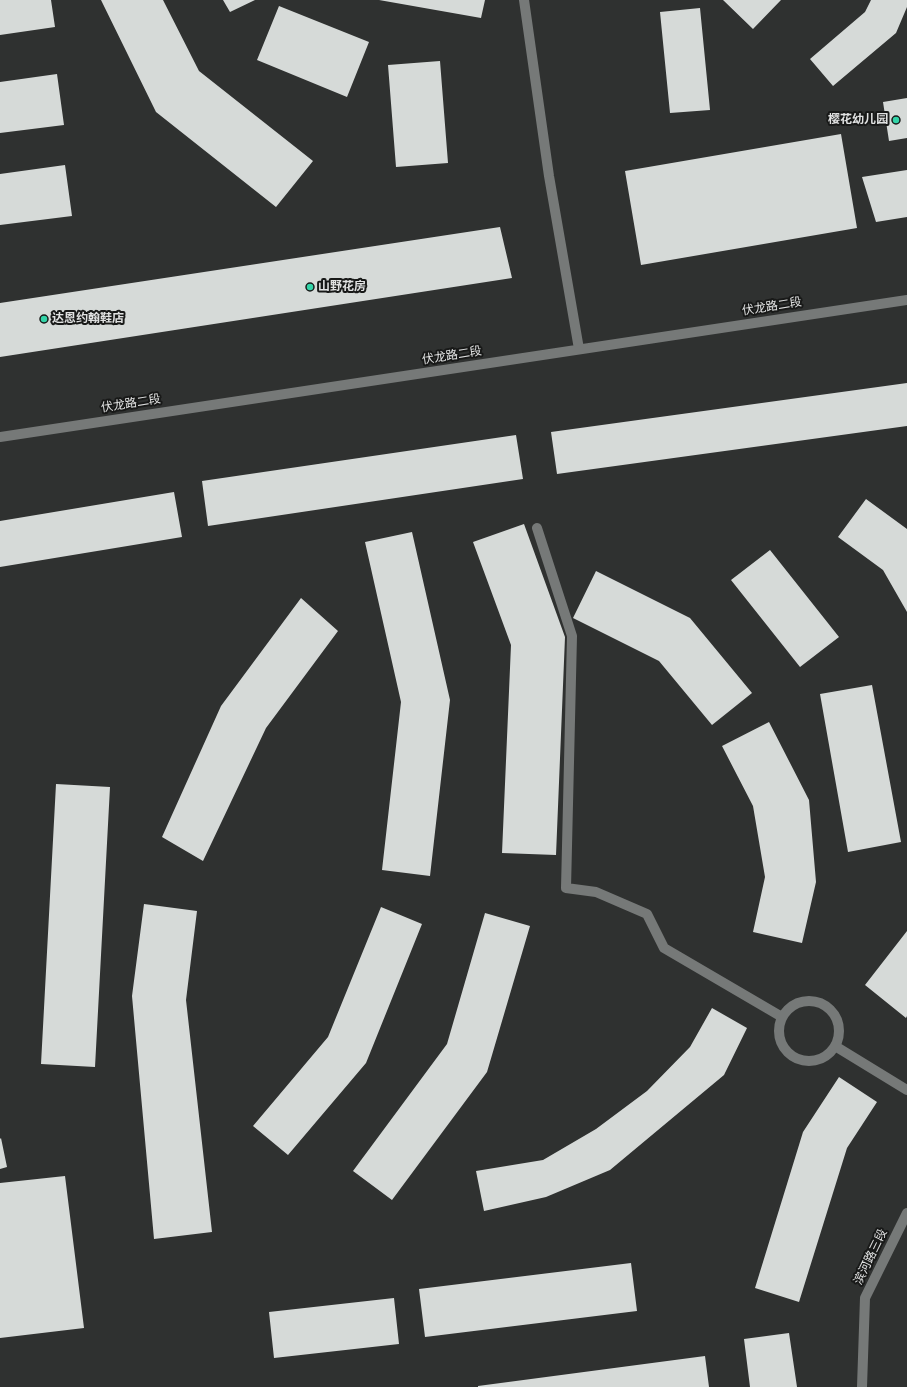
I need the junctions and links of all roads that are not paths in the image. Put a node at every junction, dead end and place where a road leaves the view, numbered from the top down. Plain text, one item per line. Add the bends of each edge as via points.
1 (524, 0) edge
2 (907, 300) edge
3 (579, 350) junction
4 (0, 437) edge
5 (537, 528) dead end
6 (782, 1017) junction
7 (835, 1046) junction
8 (907, 1090) edge
9 (907, 1213) edge
10 (862, 1387) edge

1 - 3 street via 549,176
2 - 3 street, 伏龙路二段
3 - 4 street, 伏龙路二段
5 - 6 street via 572,636 566,888 596,892 646,914 664,948
6 - 7 street via 778,1027 779,1038 783,1047 799,1059 820,1059 829,1054
6 - 7 street via 787,1009 804,1001 823,1004 831,1010 839,1027 839,1037
7 - 8 street
9 - 10 street, 滨河路三段 via 865,1298

